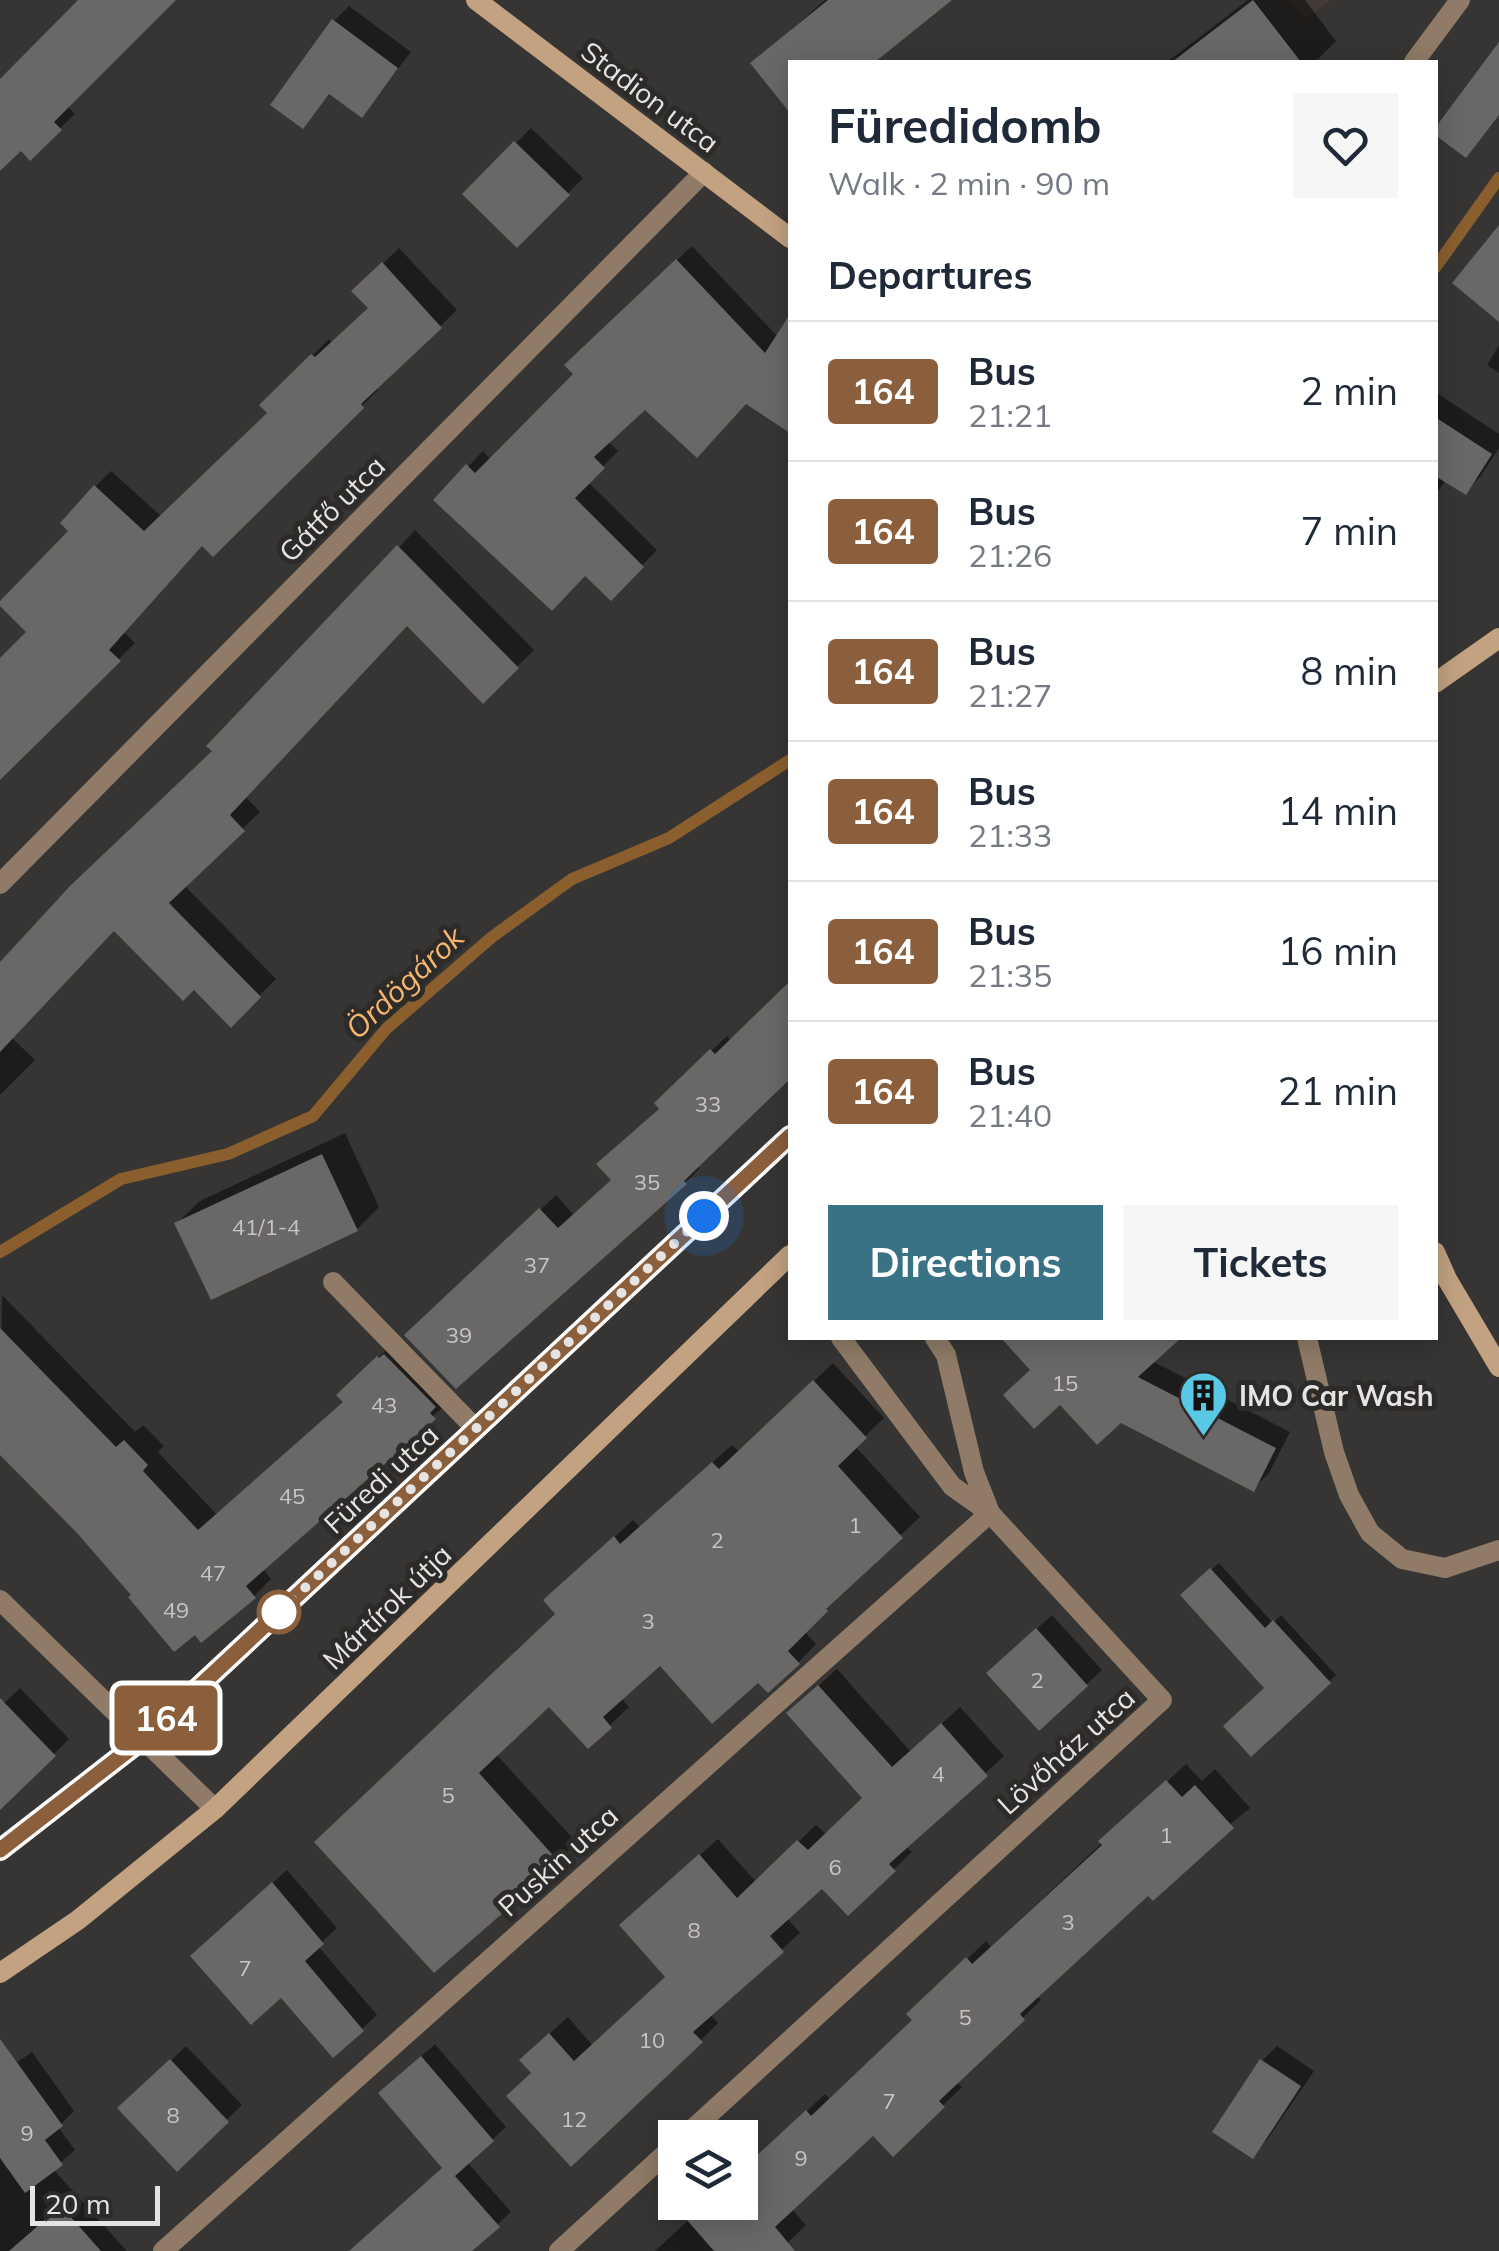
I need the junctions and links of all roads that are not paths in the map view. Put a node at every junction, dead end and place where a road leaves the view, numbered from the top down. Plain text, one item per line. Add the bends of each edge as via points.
1 (476, 0) edge
2 (1460, 0) edge
3 (1415, 60) edge
4 (704, 172) junction
5 (788, 236) edge
6 (1499, 638) edge
7 (1440, 674) edge
8 (0, 884) edge
9 (788, 1138) edge
10 (788, 1257) edge
11 (1438, 1259) edge
12 (333, 1282) dead end
13 (842, 1340) edge
14 (936, 1340) edge
15 (1307, 1340) edge
16 (1499, 1367) edge
17 (476, 1429) junction
18 (990, 1513) junction
19 (1499, 1550) edge
20 (0, 1600) edge
21 (143, 1739) junction
22 (215, 1810) junction
23 (0, 1850) edge
24 (0, 1973) edge
25 (704, 2120) edge
26 (658, 2161) edge
27 (162, 2251) edge
28 (559, 2251) edge

1 - 4 street, Stadion utca
2 - 3 street
4 - 5 street, Stadion utca
4 - 8 street, Gátfő utca
6 - 7 street
9 - 17 street, Füredi utca
10 - 22 street, Mártírok útja
11 - 16 street
12 - 17 street
13 - 18 street via 952,1486
14 - 18 street, Lövőház utca
15 - 19 street via 1334,1452 1370,1533 1402,1559 1445,1568
17 - 21 street, Füredi utca
18 - 25 street, Lövőház utca via 1162,1700
18 - 27 street, Puskin utca
20 - 21 street
21 - 22 street
21 - 23 street, Füredi utca
22 - 24 street, Mártírok útja
26 - 28 street

